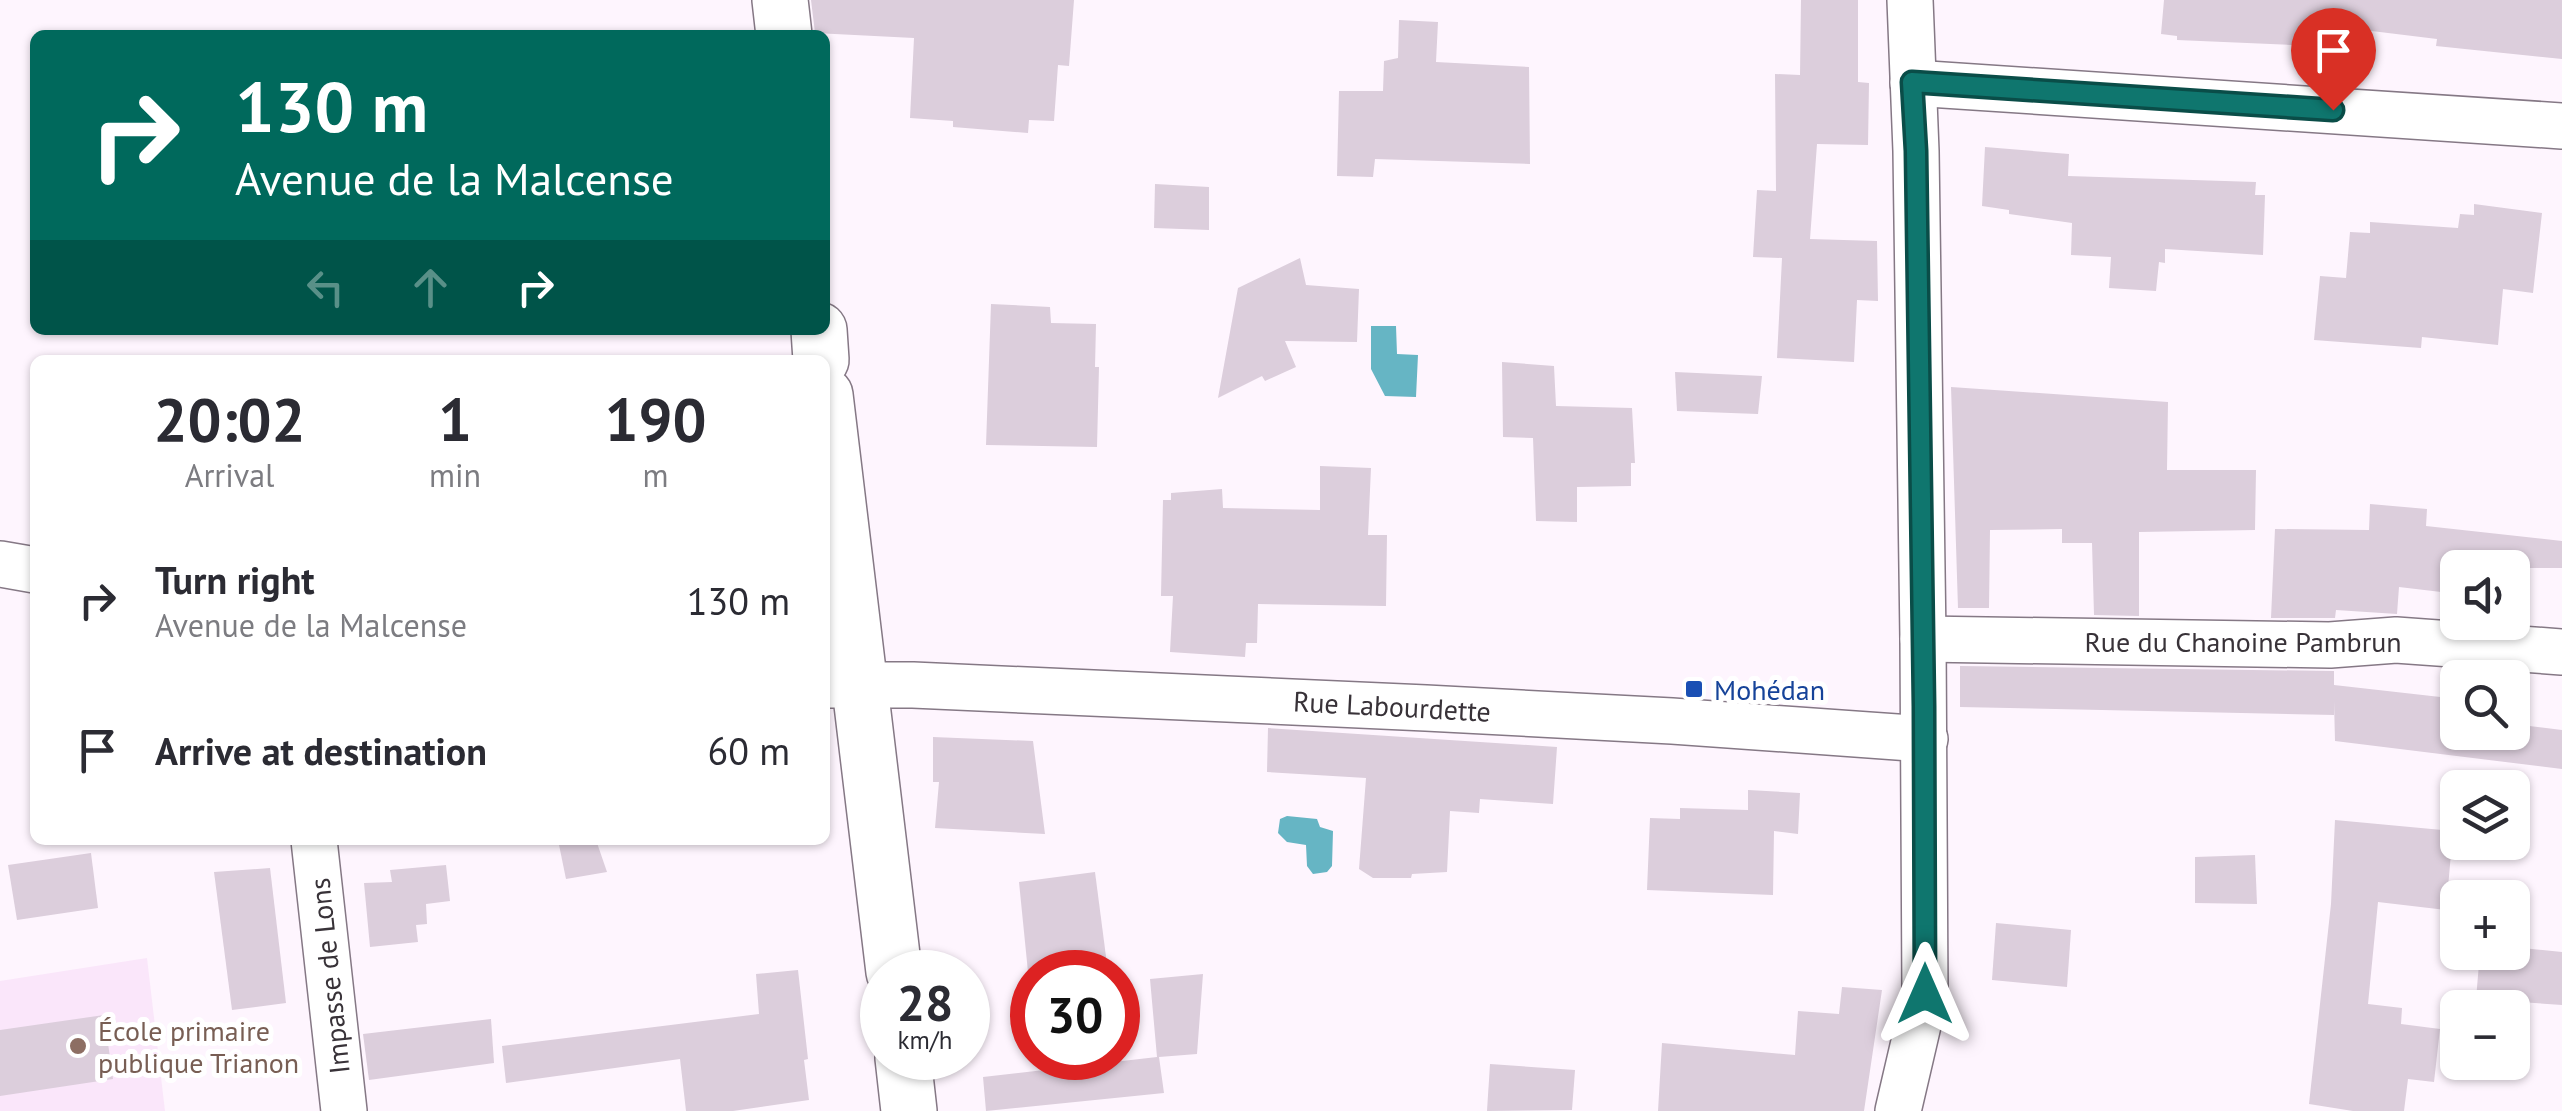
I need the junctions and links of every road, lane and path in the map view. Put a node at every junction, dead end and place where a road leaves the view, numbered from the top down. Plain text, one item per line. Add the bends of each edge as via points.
1 (780, 0) edge
2 (1910, 0) edge
3 (783, 30) edge
4 (1912, 82) junction
5 (2562, 126) edge
6 (830, 481) edge
7 (0, 564) edge
8 (30, 569) edge
9 (1924, 638) junction
10 (2562, 652) edge
11 (842, 686) edge
12 (1924, 739) junction
13 (315, 845) edge
14 (890, 950) edge
15 (906, 1080) edge
16 (344, 1111) edge
17 (909, 1111) edge
18 (1898, 1111) edge

1 - 3 main road
2 - 4 street
4 - 5 street
4 - 9 street
6 - 11 main road
7 - 8 street
9 - 10 street, Rue du Chanoine Pambrun via 2330,645 2396,640
9 - 12 street
11 - 12 street, Rue Labourdette via 1426,708
11 - 14 main road
12 - 18 street via 1925,994
13 - 16 street, Impasse de Lons
15 - 17 main road

